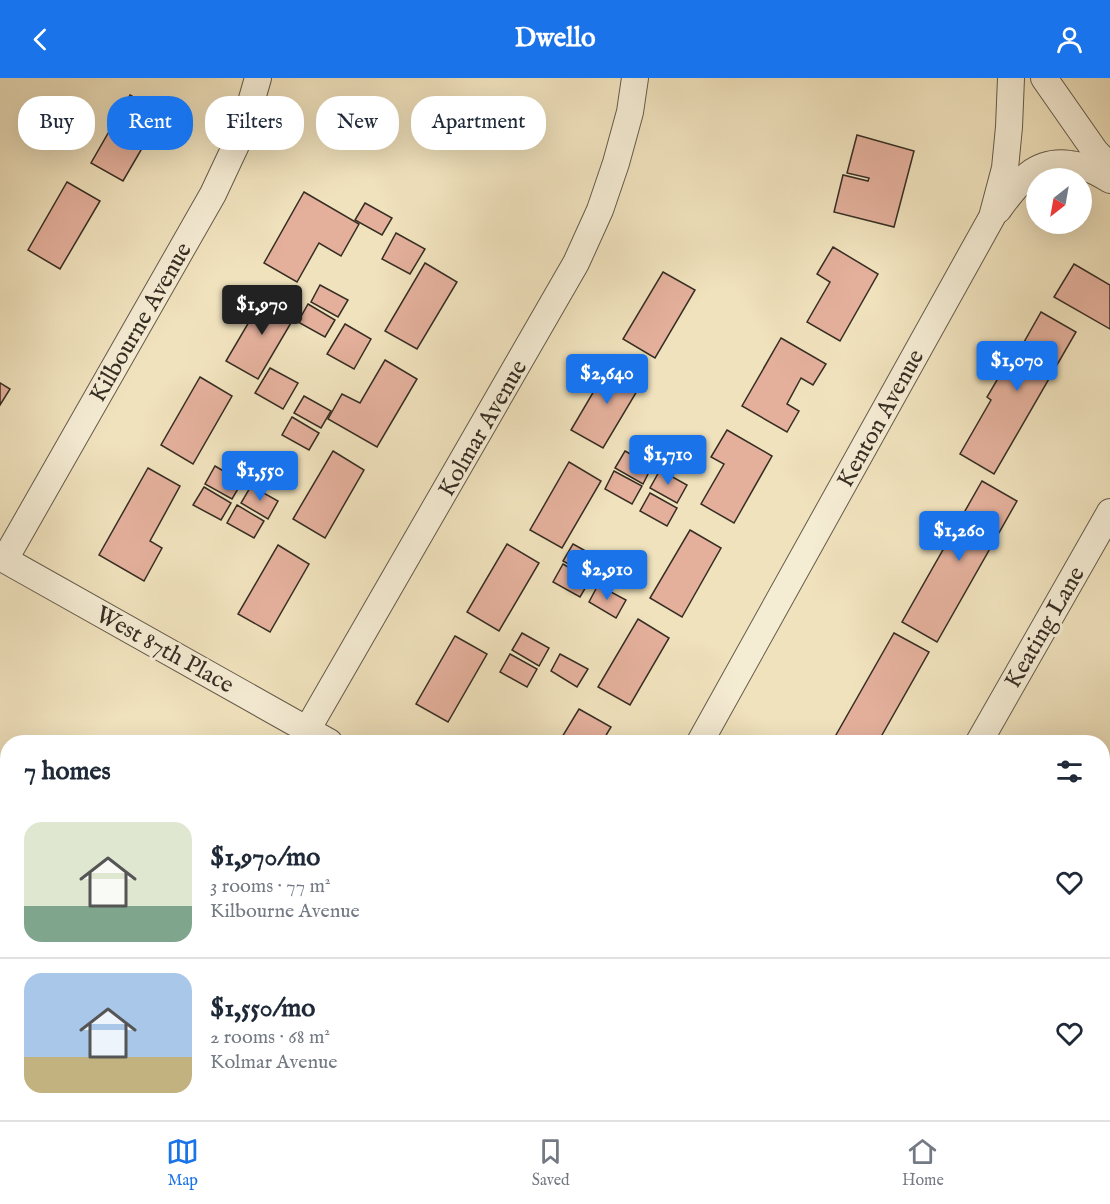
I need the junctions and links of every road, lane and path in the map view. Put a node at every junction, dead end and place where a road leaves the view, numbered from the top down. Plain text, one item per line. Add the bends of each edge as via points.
1 (258, 78) edge
2 (634, 78) edge
3 (1011, 78) edge
4 (1044, 78) edge
5 (1110, 167) edge
6 (1110, 180) edge
7 (992, 217) junction
8 (1110, 512) edge
9 (2, 558) edge
10 (316, 735) edge
11 (319, 735) edge
12 (704, 735) edge
13 (983, 735) edge

1 - 9 street, Kilbourne Avenue via 243,130 213,194
2 - 11 street, Kolmar Avenue via 630,112 616,163 576,263
3 - 7 street, Kenton Avenue via 1005,168
4 - 5 street
6 - 7 street via 1084,166 1045,165 1028,174
7 - 12 street, Kenton Avenue
8 - 13 street, Keating Lane
9 - 10 street, West 87th Place

